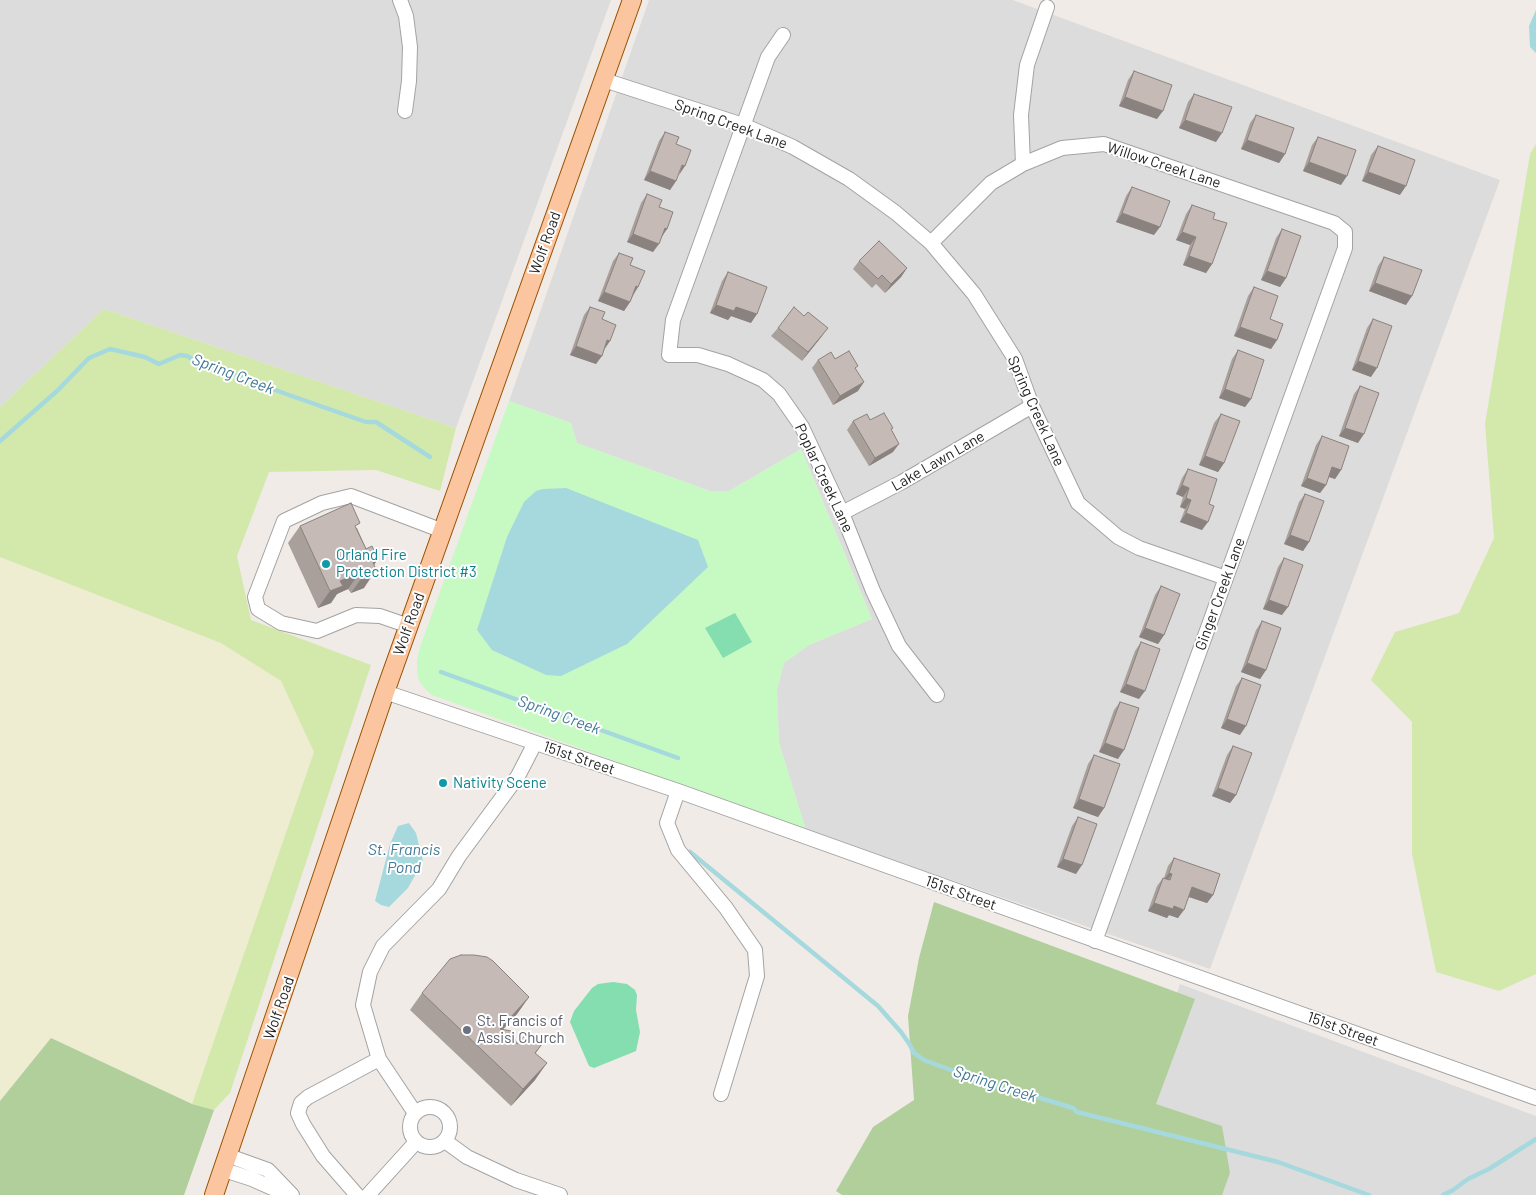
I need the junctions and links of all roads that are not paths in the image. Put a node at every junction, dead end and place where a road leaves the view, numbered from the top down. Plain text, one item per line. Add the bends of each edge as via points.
1 (400, 0) edge
2 (632, 0) edge
3 (1047, 7) dead end
4 (783, 35) dead end
5 (604, 80) junction
6 (405, 111) dead end
7 (743, 126) junction
8 (1023, 164) junction
9 (931, 243) junction
10 (1345, 248) joint
11 (1032, 406) junction
12 (842, 513) junction
13 (443, 531) junction
14 (1226, 578) junction
15 (409, 626) junction
16 (385, 692) junction
17 (937, 695) dead end
18 (535, 743) junction
19 (678, 791) junction
20 (1096, 941) junction
21 (379, 1059) junction
22 (721, 1094) dead end
23 (1536, 1098) edge
24 (415, 1113) junction
25 (445, 1141) junction
26 (416, 1142) junction
27 (226, 1163) junction
28 (214, 1195) edge
29 (290, 1195) edge
30 (357, 1195) edge
31 (368, 1195) edge
32 (560, 1195) edge

1 - 6 street via 406,16 410,47
2 - 5 main road, Wolf Road
3 - 8 street via 1027,66 1021,115
4 - 7 street via 768,57
5 - 7 street, Spring Creek Lane
5 - 13 main road, Wolf Road
7 - 9 street, Spring Creek Lane via 794,147 849,179
7 - 12 street, Poplar Creek Lane via 673,320 669,355 698,355 728,364 763,380 779,394 802,427
8 - 9 street, Willow Creek Lane via 991,183
8 - 10 street, Willow Creek Lane via 1062,148 1104,144 1334,223 1345,232
9 - 11 street, Spring Creek Lane via 974,294 1016,359
10 - 14 street, Ginger Creek Lane
11 - 12 street, Lake Lawn Lane
11 - 14 street, Spring Creek Lane via 1078,503 1118,536 1139,548
12 - 17 street, Poplar Creek Lane via 899,646
13 - 15 main road, Wolf Road
13 - 15 street via 351,496 322,502 284,521 255,597 258,609 281,623 317,631 356,615 380,616
14 - 20 street, Ginger Creek Lane
15 - 16 main road, Wolf Road
16 - 18 street, 151st Street
16 - 27 main road, Wolf Road
18 - 19 street, 151st Street
18 - 21 street via 518,776 459,856 439,889 383,946 370,972 363,1005
19 - 20 street, 151st Street
19 - 22 street via 667,823 678,850 726,908 755,950 757,976
20 - 23 street, 151st Street
21 - 24 street
21 - 30 street via 308,1097 301,1103 298,1113 324,1156
24 - 25 street via 426,1107 444,1112 450,1123
24 - 26 street via 410,1131
25 - 26 street via 428,1148
25 - 32 street via 467,1157 516,1180
26 - 31 street
27 - 28 main road, Wolf Road
27 - 29 street via 252,1179

